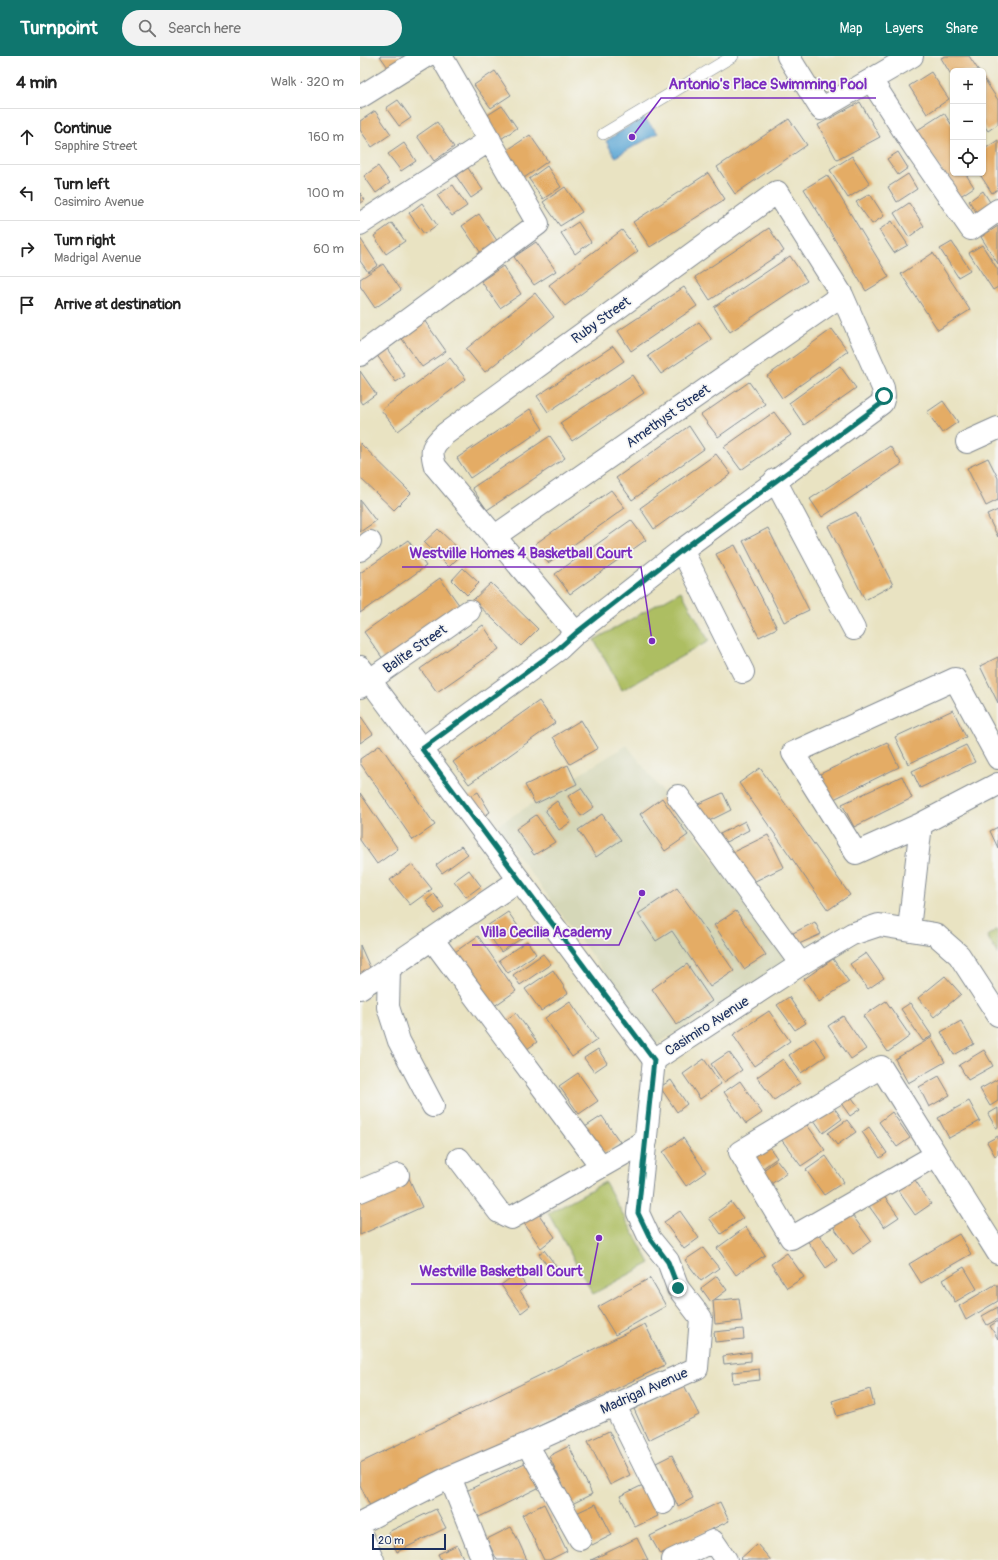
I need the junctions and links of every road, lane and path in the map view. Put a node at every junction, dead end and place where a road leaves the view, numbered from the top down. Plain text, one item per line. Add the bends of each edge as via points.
1 (426, 56) edge
2 (441, 56) edge
3 (733, 56) edge
4 (788, 56) edge
5 (912, 56) edge
6 (871, 80) junction
7 (360, 97) edge
8 (603, 134) dead end
9 (490, 140) junction
10 (998, 210) edge
11 (360, 224) edge
12 (842, 295) junction
13 (360, 355) edge
14 (998, 428) edge
15 (967, 442) dead end
16 (775, 480) junction
17 (495, 536) junction
18 (682, 550) junction
19 (469, 611) dead end
20 (854, 629) dead end
21 (576, 633) junction
22 (743, 672) dead end
23 (363, 679) edge
24 (422, 749) junction
25 (998, 758) edge
26 (998, 784) edge
27 (678, 796) dead end
28 (922, 824) junction
29 (519, 880) junction
30 (909, 929) junction
31 (432, 939) junction
32 (801, 964) junction
33 (389, 968) junction
34 (360, 988) edge
35 (998, 1015) edge
36 (654, 1060) junction
37 (433, 1106) dead end
38 (646, 1141) junction
39 (936, 1154) junction
40 (459, 1159) dead end
41 (601, 1166) junction
42 (398, 1175) dead end
43 (360, 1191) edge
44 (998, 1253) edge
45 (614, 1404) junction
46 (527, 1444) junction
47 (450, 1477) junction
48 (663, 1503) dead end
49 (360, 1523) edge
50 (360, 1532) edge
51 (580, 1539) dead end
52 (373, 1560) edge
53 (483, 1560) edge
54 (673, 1560) edge
55 (726, 1560) edge

1 - 7 street
2 - 9 street
3 - 8 lane
4 - 6 street via 821,109
5 - 6 street
6 - 10 street via 971,228
9 - 11 street
9 - 13 street via 538,224
12 - 16 street via 880,380 884,396 882,403
12 - 17 street, Amethyst Street
12 - 17 street, Ruby Street via 776,192 435,443 432,454 435,466
14 - 15 street
16 - 18 street
16 - 20 street
17 - 21 street
18 - 21 street
18 - 22 street
19 - 23 street, Balite Street
21 - 24 street
23 - 24 street, Casimiro Avenue
24 - 29 street, Casimiro Avenue
25 - 28 street via 955,679 793,753 856,853
26 - 28 street
27 - 32 street
28 - 30 street
29 - 31 street
29 - 36 street, Casimiro Avenue
30 - 32 street, Casimiro Avenue via 879,925 852,934
30 - 35 street, Casimiro Avenue via 935,934 959,955
31 - 33 street
31 - 41 street
32 - 36 street, Casimiro Avenue
33 - 34 street
33 - 37 street via 388,1007 399,1042
36 - 38 street, Madrigal Avenue
38 - 41 street
38 - 45 street, Madrigal Avenue via 638,1213 650,1238 668,1262 678,1288 702,1318 697,1368
39 - 39 street via 791,1238 740,1152 881,1067
39 - 44 street
40 - 41 street via 499,1212 511,1218
42 - 43 street
45 - 46 street, Madrigal Avenue
45 - 48 street
46 - 47 street, Madrigal Avenue
46 - 51 street
47 - 49 street, Madrigal Avenue
47 - 53 street
50 - 52 street
54 - 55 street via 713,1541

